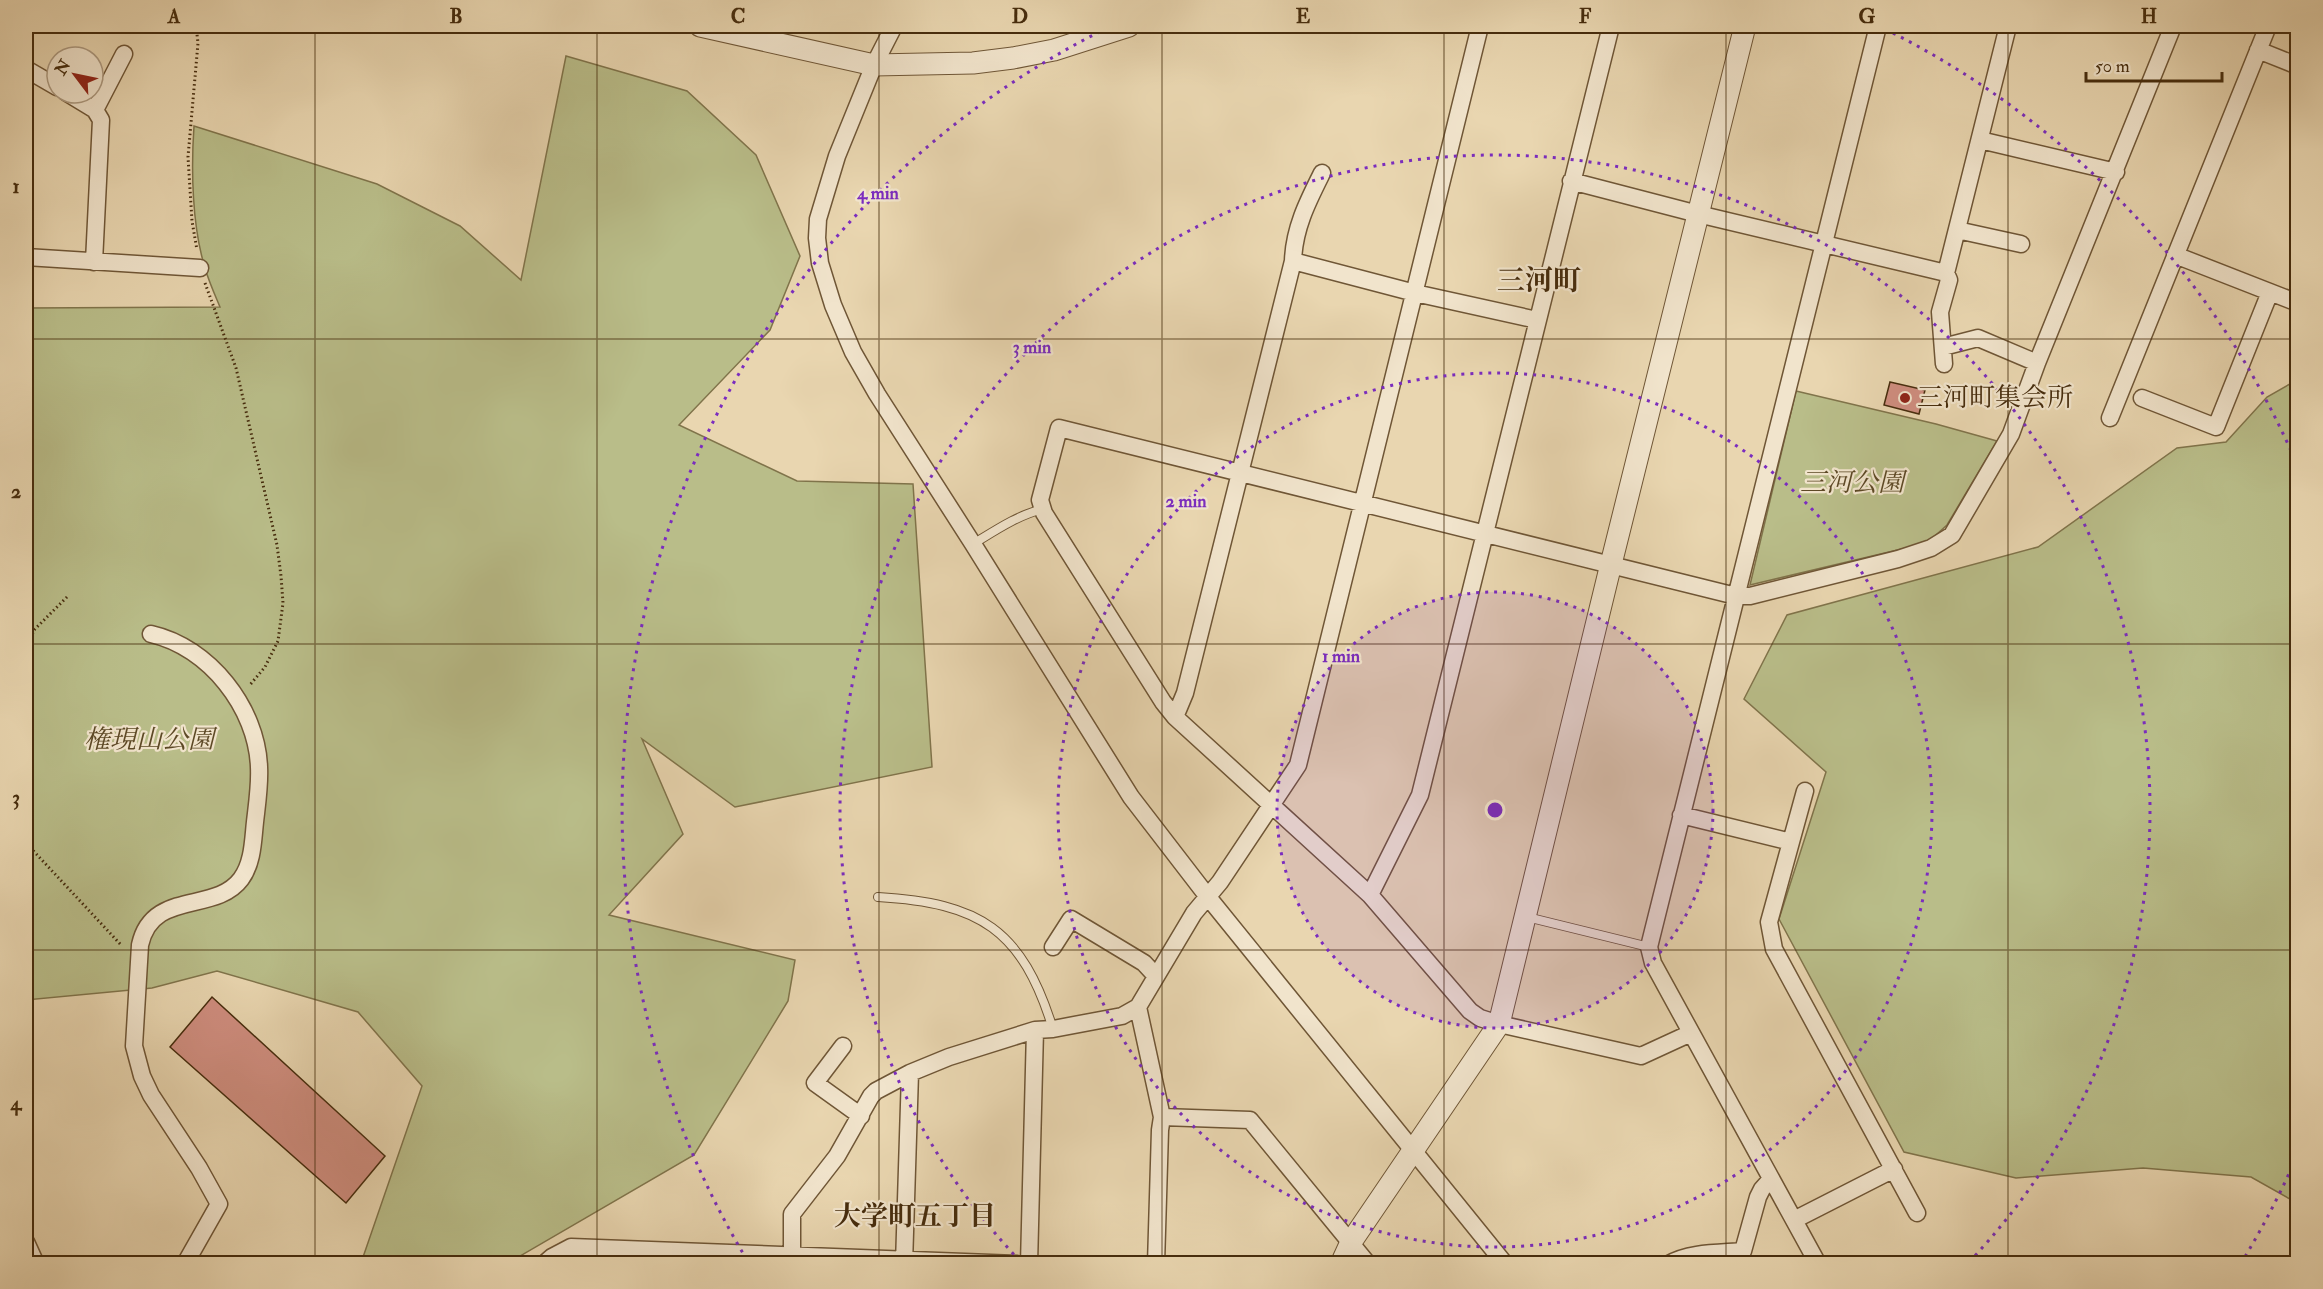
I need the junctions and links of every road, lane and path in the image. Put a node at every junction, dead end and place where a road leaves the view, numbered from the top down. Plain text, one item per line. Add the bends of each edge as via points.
1 (196, 26) edge
2 (699, 26) edge
3 (894, 26) edge
4 (1129, 26) edge
5 (1480, 26) edge
6 (1611, 26) edge
7 (1745, 26) edge
8 (1878, 26) edge
9 (2008, 26) edge
10 (2174, 26) edge
11 (2268, 26) edge
12 (2258, 50) junction
13 (124, 54) dead end
14 (874, 65) junction
15 (2298, 66) edge
16 (26, 69) edge
17 (45, 80) edge
18 (87, 105) edge
19 (95, 110) junction
20 (1980, 140) junction
21 (2116, 172) junction
22 (1322, 173) dead end
23 (1571, 181) junction
24 (1698, 214) junction
25 (1957, 230) junction
26 (1824, 243) junction
27 (2021, 244) dead end
28 (2175, 255) junction
29 (26, 257) edge
30 (1293, 261) junction
31 (94, 262) junction
32 (200, 268) junction
33 (1946, 273) junction
34 (2270, 292) junction
35 (1415, 293) junction
36 (2298, 303) edge
37 (1537, 320) junction
38 (2037, 363) junction
39 (2142, 398) dead end
40 (2110, 418) dead end
41 (1240, 473) junction
42 (1362, 503) junction
43 (1043, 509) junction
44 (1484, 532) junction
45 (973, 544) junction
46 (1611, 564) junction
47 (68, 596) dead end
48 (1736, 596) junction
49 (151, 634) dead end
50 (26, 646) edge
51 (238, 700) junction
52 (1174, 717) junction
53 (1805, 791) dead end
54 (26, 804) edge
55 (1271, 804) junction
56 (1682, 815) junction
57 (1791, 843) junction
58 (1370, 895) junction
59 (878, 897) dead end
60 (1208, 897) junction
61 (1525, 916) junction
62 (1053, 947) dead end
63 (1648, 947) junction
64 (137, 963) junction
65 (1156, 976) junction
66 (1138, 1007) junction
67 (1499, 1024) junction
68 (1053, 1029) junction
69 (1035, 1030) junction
70 (1691, 1033) junction
71 (843, 1046) dead end
72 (910, 1073) junction
73 (861, 1116) junction
74 (1162, 1117) junction
75 (1414, 1151) junction
76 (1894, 1169) junction
77 (1771, 1179) junction
78 (1917, 1213) dead end
79 (1794, 1220) junction
80 (26, 1242) edge
81 (1351, 1242) junction
82 (665, 1257) edge
83 (782, 1258) edge
84 (550, 1261) edge
85 (904, 1261) edge
86 (36, 1263) edge
87 (185, 1263) edge
88 (1017, 1263) edge
89 (1029, 1263) edge
90 (1156, 1263) edge
91 (1341, 1263) edge
92 (1368, 1263) edge
93 (1505, 1263) edge
94 (1669, 1263) edge
95 (1818, 1263) edge

1 - 32 path via 198,43 188,157
2 - 14 street
3 - 14 street
4 - 14 street via 1054,50 1013,58 974,63
5 - 35 street
6 - 23 street
7 - 24 street
8 - 26 street
9 - 20 street
10 - 21 street
11 - 12 street
12 - 15 street
12 - 28 street
13 - 19 street
14 - 45 street via 837,156 818,219 820,263 853,352
16 - 17 street
18 - 19 street
19 - 31 street via 101,120
20 - 21 street
20 - 25 street
21 - 38 street
22 - 30 street via 1301,217
23 - 24 street
23 - 37 street
24 - 26 street
24 - 46 street
25 - 27 street
25 - 33 street
26 - 33 street
26 - 48 street
28 - 34 street
28 - 40 street
29 - 31 street
30 - 35 street
30 - 41 street
31 - 32 street
32 - 51 path via 236,368 281,576 283,603 278,641 265,667
33 - 38 street via 1949,280 1940,312 1943,356 1978,338
34 - 36 street
34 - 39 street via 2216,427
35 - 37 street
35 - 42 street
37 - 44 street
38 - 48 street via 2011,434 1952,535 1931,548 1898,559 1750,596
41 - 42 street
41 - 43 street via 1059,428 1040,500
41 - 52 street via 1185,693
42 - 44 street
42 - 55 street via 1298,765
43 - 45 lane via 1012,521
43 - 52 street
44 - 46 street
44 - 58 street via 1420,795
45 - 60 street via 1131,797
46 - 48 street
46 - 61 street
47 - 50 path via 35,629
48 - 56 street
49 - 51 street via 179,643 199,657
51 - 64 street via 253,731 260,766 246,872 226,890 158,914 142,933
52 - 55 street
53 - 57 street
54 - 64 path via 27,844
55 - 58 street
55 - 60 street
56 - 57 street
56 - 63 street
57 - 76 street via 1769,922 1773,949
58 - 67 street via 1461,1002 1480,1018
59 - 68 lane via 918,899 963,911 992,926 1008,940 1029,971
60 - 65 street
60 - 75 street
61 - 63 lane
61 - 67 street
62 - 65 street via 1071,919 1144,963
63 - 70 street
64 - 87 street via 134,1046 142,1076 219,1204
65 - 66 street
66 - 68 street via 1122,1016
66 - 74 street
67 - 70 street via 1641,1056
67 - 75 street
68 - 69 street
69 - 72 street
69 - 89 street
70 - 77 street
71 - 73 street via 815,1083
72 - 73 street via 876,1091
72 - 85 street
73 - 83 street via 837,1156 792,1214
74 - 81 street via 1250,1120
74 - 90 street
75 - 81 street
75 - 93 street
76 - 78 street
76 - 79 street
77 - 79 street
77 - 94 street via 1758,1197 1743,1251 1692,1256
79 - 95 street
80 - 86 street
81 - 91 street
81 - 92 street
82 - 83 street
82 - 84 street via 572,1247
83 - 85 street
85 - 88 street

